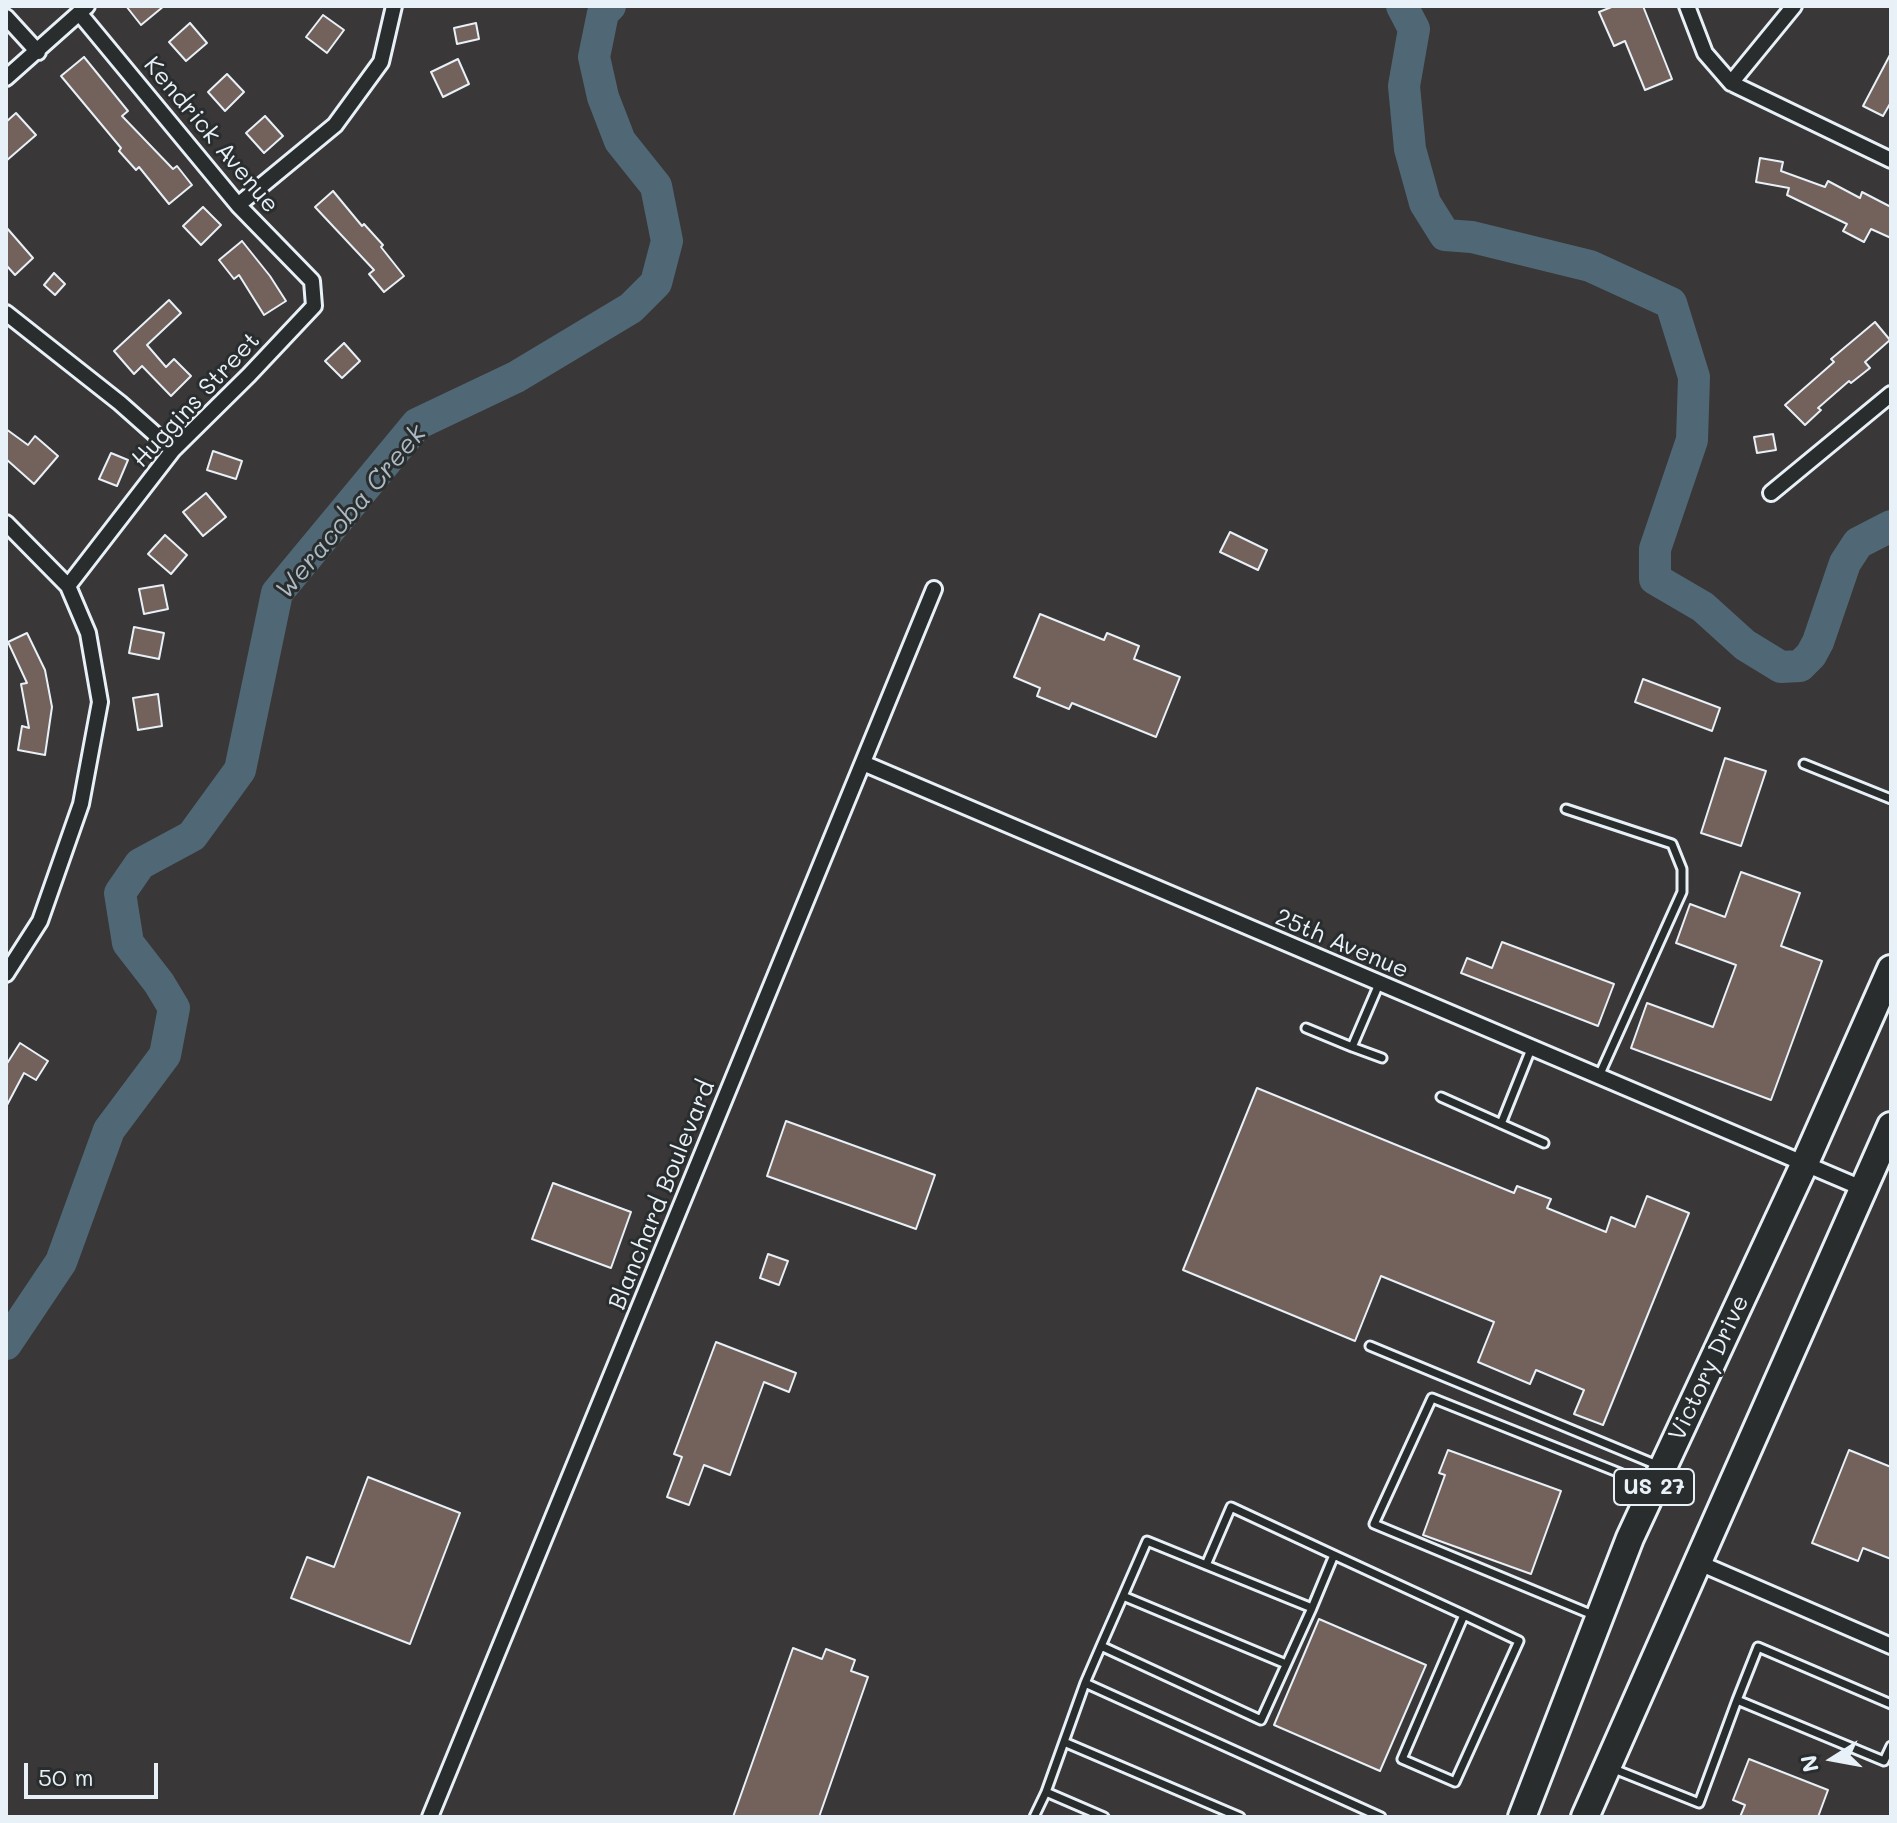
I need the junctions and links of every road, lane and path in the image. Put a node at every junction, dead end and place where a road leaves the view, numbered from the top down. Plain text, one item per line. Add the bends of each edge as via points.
1 (394, 6) edge
2 (1687, 6) edge
3 (1794, 6) edge
4 (84, 10) edge
5 (6, 17) edge
6 (38, 52) junction
7 (6, 78) edge
8 (1731, 83) junction
9 (1891, 160) edge
10 (238, 205) junction
11 (312, 281) joint
12 (6, 313) edge
13 (1891, 394) edge
14 (173, 450) junction
15 (1771, 493) dead end
16 (6, 523) edge
17 (68, 586) junction
18 (934, 589) dead end
19 (863, 763) junction
20 (1804, 764) dead end
21 (1891, 799) edge
22 (1566, 809) dead end
23 (1891, 969) edge
24 (6, 974) edge
25 (1379, 984) junction
26 (1306, 1028) dead end
27 (1352, 1047) junction
28 (1531, 1049) junction
29 (1382, 1058) dead end
30 (1598, 1078) junction
31 (1441, 1097) dead end
32 (1501, 1124) junction
33 (1891, 1126) edge
34 (1544, 1143) dead end
35 (1804, 1165) junction
36 (1864, 1189) junction
37 (1370, 1346) dead end
38 (1658, 1477) junction
39 (1334, 1555) junction
40 (1697, 1562) junction
41 (1206, 1565) junction
42 (1123, 1596) junction
43 (1312, 1608) junction
44 (1464, 1615) junction
45 (1599, 1617) junction
46 (1101, 1646) junction
47 (1891, 1646) edge
48 (1286, 1664) junction
49 (1085, 1683) junction
50 (1737, 1700) junction
51 (1891, 1704) edge
52 (1064, 1742) junction
53 (1891, 1746) edge
54 (1608, 1766) junction
55 (1046, 1792) junction
56 (430, 1817) edge
57 (1034, 1817) edge
58 (1104, 1817) edge
59 (1240, 1817) edge
60 (1381, 1817) edge
61 (1522, 1817) edge
62 (1585, 1817) edge

1 - 10 street via 381,62 335,125
2 - 8 street via 1705,53
3 - 8 street
4 - 6 street
4 - 10 street, Kendrick Avenue
5 - 6 street
6 - 7 street
8 - 9 street
10 - 11 street, Kendrick Avenue
11 - 14 street, Huggins Street via 314,306
12 - 14 street
13 - 15 street
14 - 17 street, Huggins Street
16 - 17 street
17 - 24 street via 88,633 100,702 81,804 40,921
18 - 19 street, Blanchard Boulevard
19 - 25 street, 25th Avenue
19 - 56 street, Blanchard Boulevard
20 - 21 lane
22 - 30 lane via 1672,844 1682,869 1682,892
23 - 35 highway, Victory Drive / US 27
25 - 27 lane
25 - 28 street, 25th Avenue
26 - 27 lane
27 - 29 lane
28 - 30 street, 25th Avenue
28 - 32 lane
30 - 35 street, 25th Avenue
31 - 32 lane
32 - 34 lane
33 - 36 highway, US 27
35 - 36 street, 25th Avenue
35 - 38 highway, Victory Drive / US 27
36 - 40 highway, US 27
37 - 38 lane
38 - 45 highway, Victory Drive / US 27
38 - 45 lane via 1432,1398 1374,1524
39 - 41 lane via 1231,1507
39 - 43 lane
39 - 44 lane
40 - 47 street
40 - 54 highway, US 27
41 - 42 lane via 1147,1541
41 - 43 lane
42 - 46 lane
42 - 48 lane
43 - 48 lane
44 - 44 lane via 1519,1641 1455,1782 1402,1759
45 - 61 highway, Victory Drive / US 27
46 - 48 lane via 1261,1720
46 - 49 lane
49 - 52 lane
49 - 60 lane
50 - 51 lane via 1758,1647
50 - 53 lane via 1884,1761
50 - 54 lane via 1699,1803
52 - 55 lane
52 - 59 lane
54 - 62 highway, US 27
55 - 57 lane
55 - 58 lane

